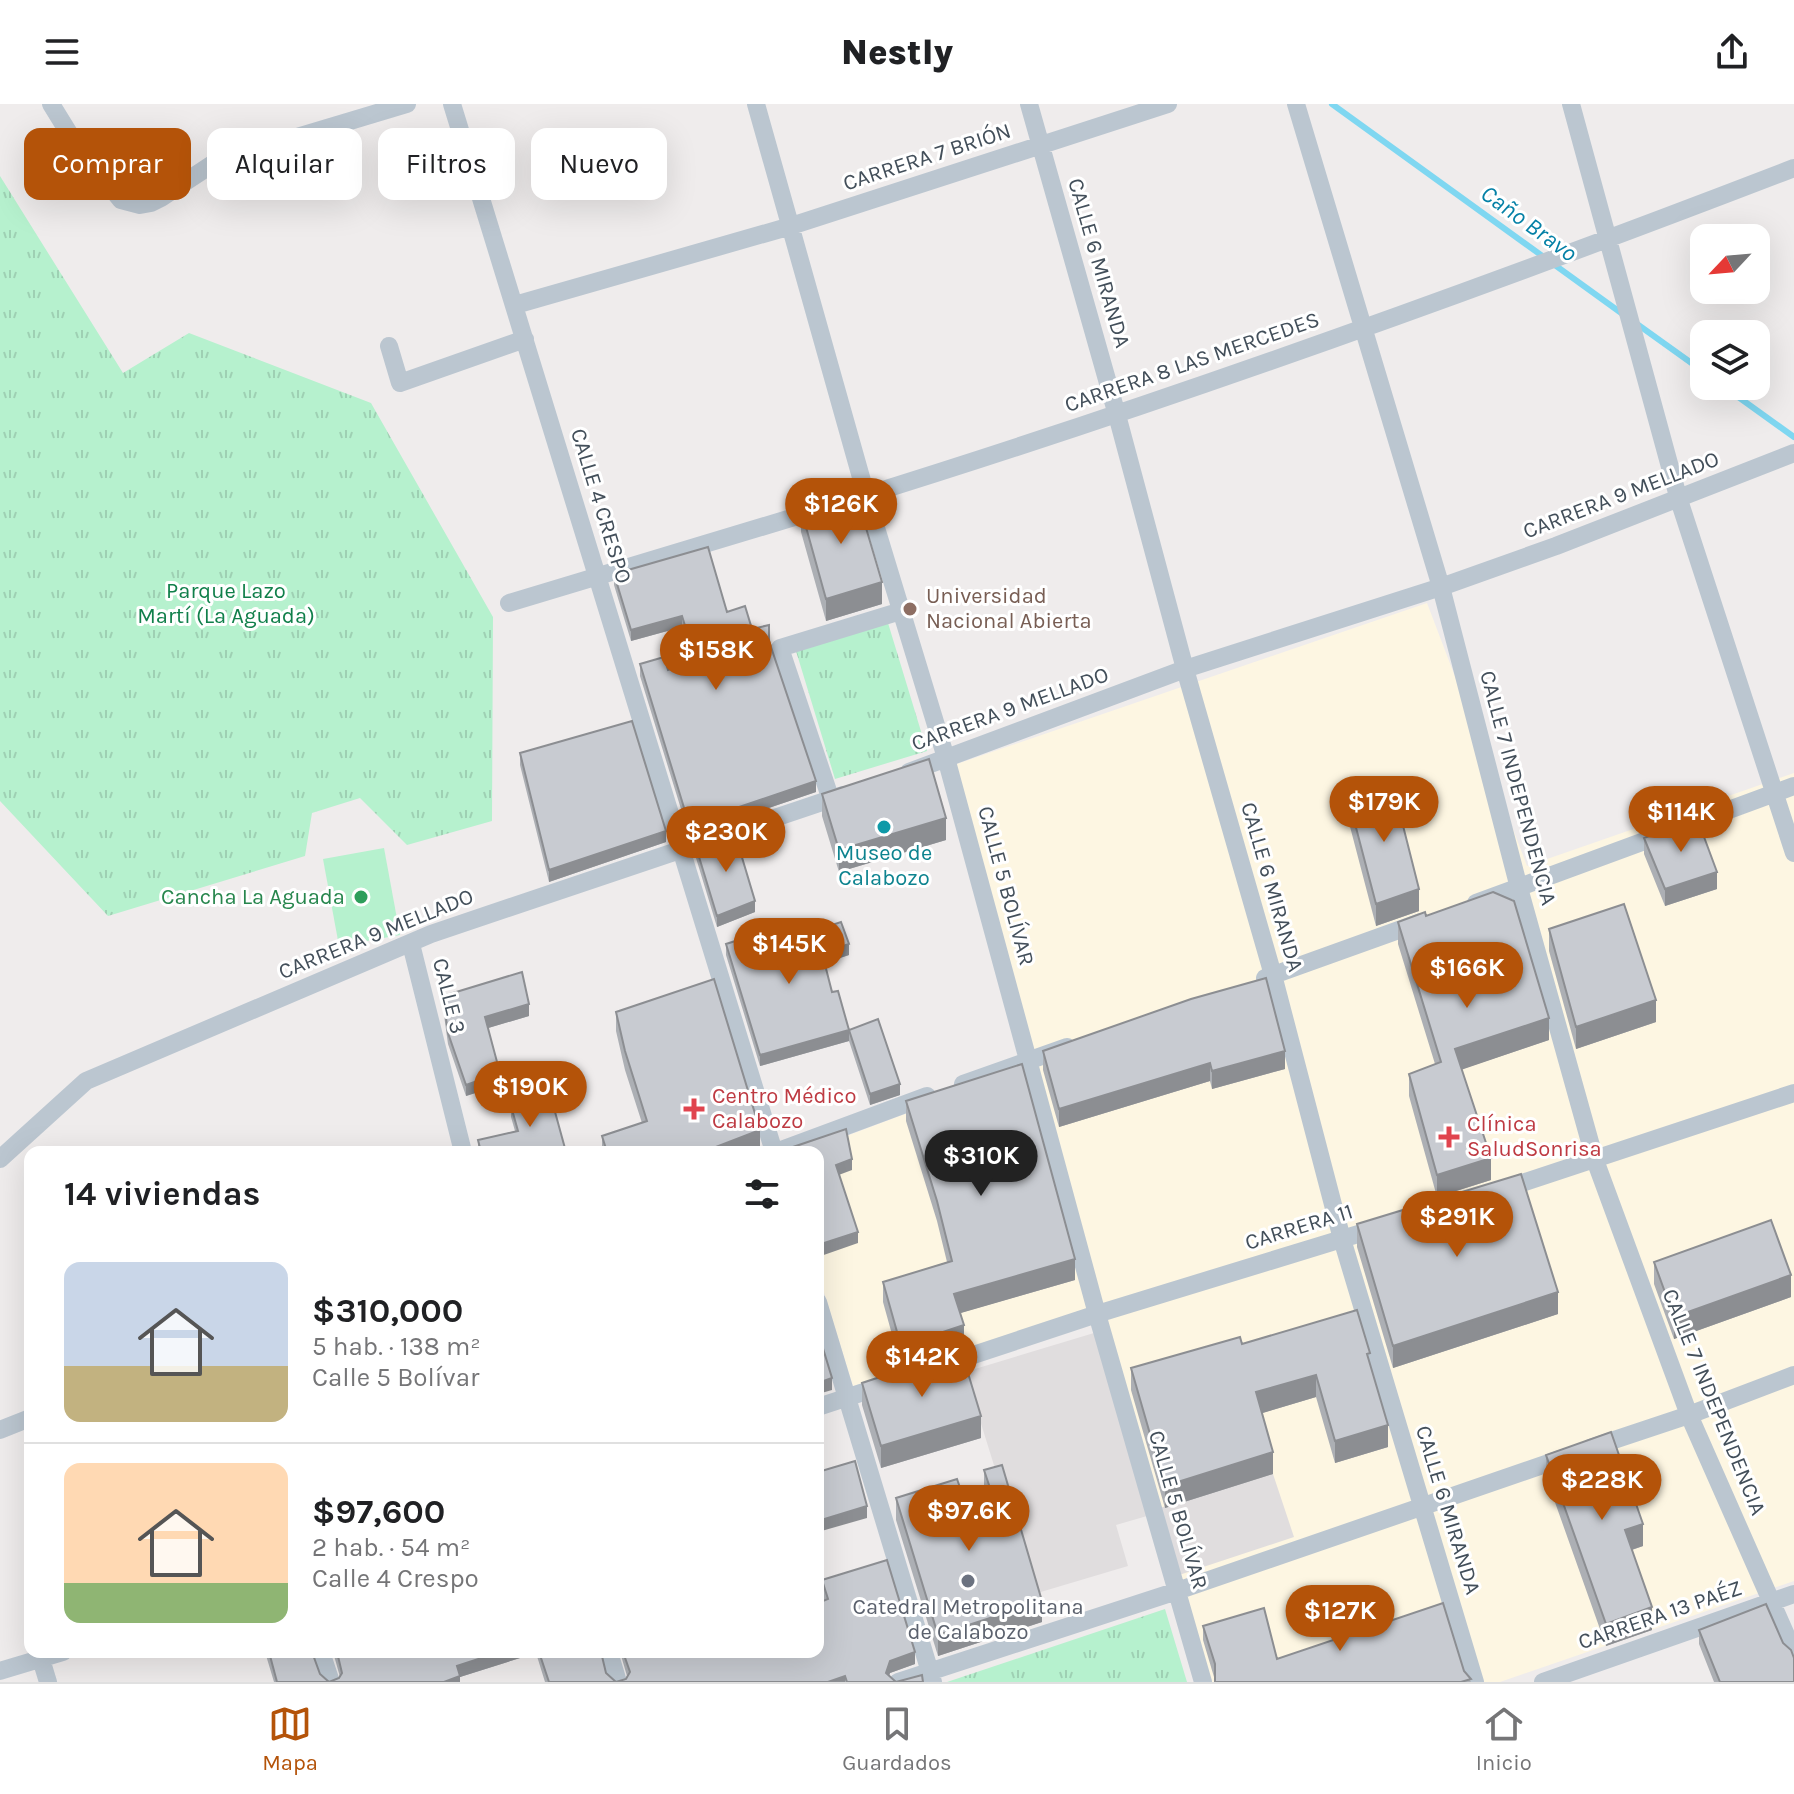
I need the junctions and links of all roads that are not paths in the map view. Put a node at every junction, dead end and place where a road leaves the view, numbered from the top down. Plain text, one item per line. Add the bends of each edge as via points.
1 (51, 104) edge
2 (407, 104) edge
3 (452, 104) edge
4 (756, 104) edge
5 (1029, 104) edge
6 (1168, 104) edge
7 (1296, 104) edge
8 (1571, 104) edge
9 (1041, 145) junction
10 (1794, 168) edge
11 (791, 226) junction
12 (1609, 239) junction
13 (515, 305) junction
14 (1362, 328) junction
15 (525, 339) junction
16 (389, 346) dead end
17 (1117, 415) junction
18 (1794, 453) edge
19 (866, 495) junction
20 (1679, 500) junction
21 (598, 578) junction
22 (1441, 587) junction
23 (509, 603) dead end
24 (901, 611) junction
25 (1185, 669) junction
26 (946, 758) junction
27 (888, 779) edge
28 (1794, 786) edge
29 (860, 789) edge
30 (1775, 793) junction
31 (831, 800) junction
32 (681, 852) junction
33 (1794, 853) edge
34 (1519, 888) junction
35 (411, 944) junction
36 (1273, 975) junction
37 (1244, 985) edge
38 (1087, 1040) edge
39 (1029, 1060) junction
40 (1794, 1093) edge
41 (462, 1146) edge
42 (773, 1146) edge
43 (792, 1146) edge
44 (0, 1159) edge
45 (1595, 1160) junction
46 (1488, 1194) edge
47 (1401, 1221) edge
48 (1342, 1239) junction
49 (1097, 1314) junction
50 (824, 1323) edge
51 (1794, 1375) edge
52 (846, 1398) junction
53 (824, 1405) edge
54 (1689, 1415) junction
55 (24, 1420) edge
56 (0, 1430) edge
57 (1421, 1506) junction
58 (1177, 1591) junction
59 (1794, 1594) edge
60 (1772, 1601) junction
61 (1794, 1653) edge
62 (44, 1658) edge
63 (323, 1658) edge
64 (611, 1658) edge
65 (41, 1659) junction
66 (0, 1671) edge
67 (931, 1677) edge
68 (48, 1682) edge
69 (331, 1682) edge
70 (618, 1682) edge
71 (898, 1682) edge
72 (1203, 1682) edge
73 (1475, 1682) edge
74 (1543, 1682) edge

1 - 2 street via 121,200 140,205 161,198 217,161
3 - 13 street, CALLE 4 CRESPO
4 - 11 street, CALLE 5 BOLÍVAR
5 - 9 street, CALLE 6 MIRANDA
6 - 9 street, CARRERA 7 BRIÓN
7 - 14 street, CALLE 7 INDEPENDENCIA
8 - 12 street
9 - 11 street, CARRERA 7 BRIÓN
9 - 17 street, CALLE 6 MIRANDA
10 - 12 street, CARRERA 8 LAS MERCEDES
11 - 13 street, CARRERA 7 BRIÓN
11 - 19 street, CALLE 5 BOLÍVAR
12 - 14 street, CARRERA 8 LAS MERCEDES
12 - 20 street
13 - 15 street, CALLE 4 CRESPO
14 - 17 street, CARRERA 8 LAS MERCEDES
14 - 22 street, CALLE 7 INDEPENDENCIA
15 - 16 street via 400,383
15 - 21 street, CALLE 4 CRESPO
17 - 19 street, CARRERA 8 LAS MERCEDES
17 - 25 street, CALLE 6 MIRANDA
18 - 20 street, CARRERA 9 MELLADO
19 - 21 street, CARRERA 8 LAS MERCEDES
19 - 24 street, CALLE 5 BOLÍVAR
20 - 22 street, CARRERA 9 MELLADO
20 - 30 street
21 - 23 street, CARRERA 8 LAS MERCEDES
21 - 32 street, CALLE 4 CRESPO
22 - 25 street, CARRERA 9 MELLADO
22 - 34 street, CALLE 7 INDEPENDENCIA
24 - 26 street, CALLE 5 BOLÍVAR
24 - 31 street via 780,648
25 - 26 street, CARRERA 9 MELLADO
25 - 36 street, CALLE 6 MIRANDA
26 - 27 street, CARRERA 9 MELLADO
26 - 39 street, CALLE 5 BOLÍVAR
28 - 30 street
29 - 31 street, CARRERA 9 MELLADO
30 - 33 street
30 - 34 street
31 - 32 street, CARRERA 9 MELLADO
32 - 35 street, CARRERA 9 MELLADO
32 - 42 street, CALLE 4 CRESPO
34 - 36 street
34 - 45 street, CALLE 7 INDEPENDENCIA
35 - 41 street, CALLE 3
35 - 44 street, CARRERA 9 MELLADO via 86,1081
36 - 37 street
36 - 48 street, CALLE 6 MIRANDA
38 - 39 street
39 - 43 street
39 - 49 street, CALLE 5 BOLÍVAR
40 - 45 street
45 - 46 street
45 - 54 street, CALLE 7 INDEPENDENCIA
47 - 48 street, CARRERA 11
48 - 49 street, CARRERA 11
48 - 57 street, CALLE 6 MIRANDA
49 - 52 street, CARRERA 11
49 - 58 street, CALLE 5 BOLÍVAR
50 - 52 street
51 - 54 street
52 - 53 street, CARRERA 11
52 - 67 street
54 - 57 street
54 - 60 street, CALLE 7 INDEPENDENCIA
55 - 56 street
57 - 58 street
57 - 73 street, CALLE 6 MIRANDA
58 - 67 street
58 - 72 street, CALLE 5 BOLÍVAR
59 - 60 street, CARRERA 13 PAÉZ
60 - 61 street, CALLE 7 INDEPENDENCIA
60 - 74 street, CARRERA 13 PAÉZ
62 - 65 street
63 - 69 street
64 - 70 street
65 - 66 street
65 - 68 street
67 - 71 street

